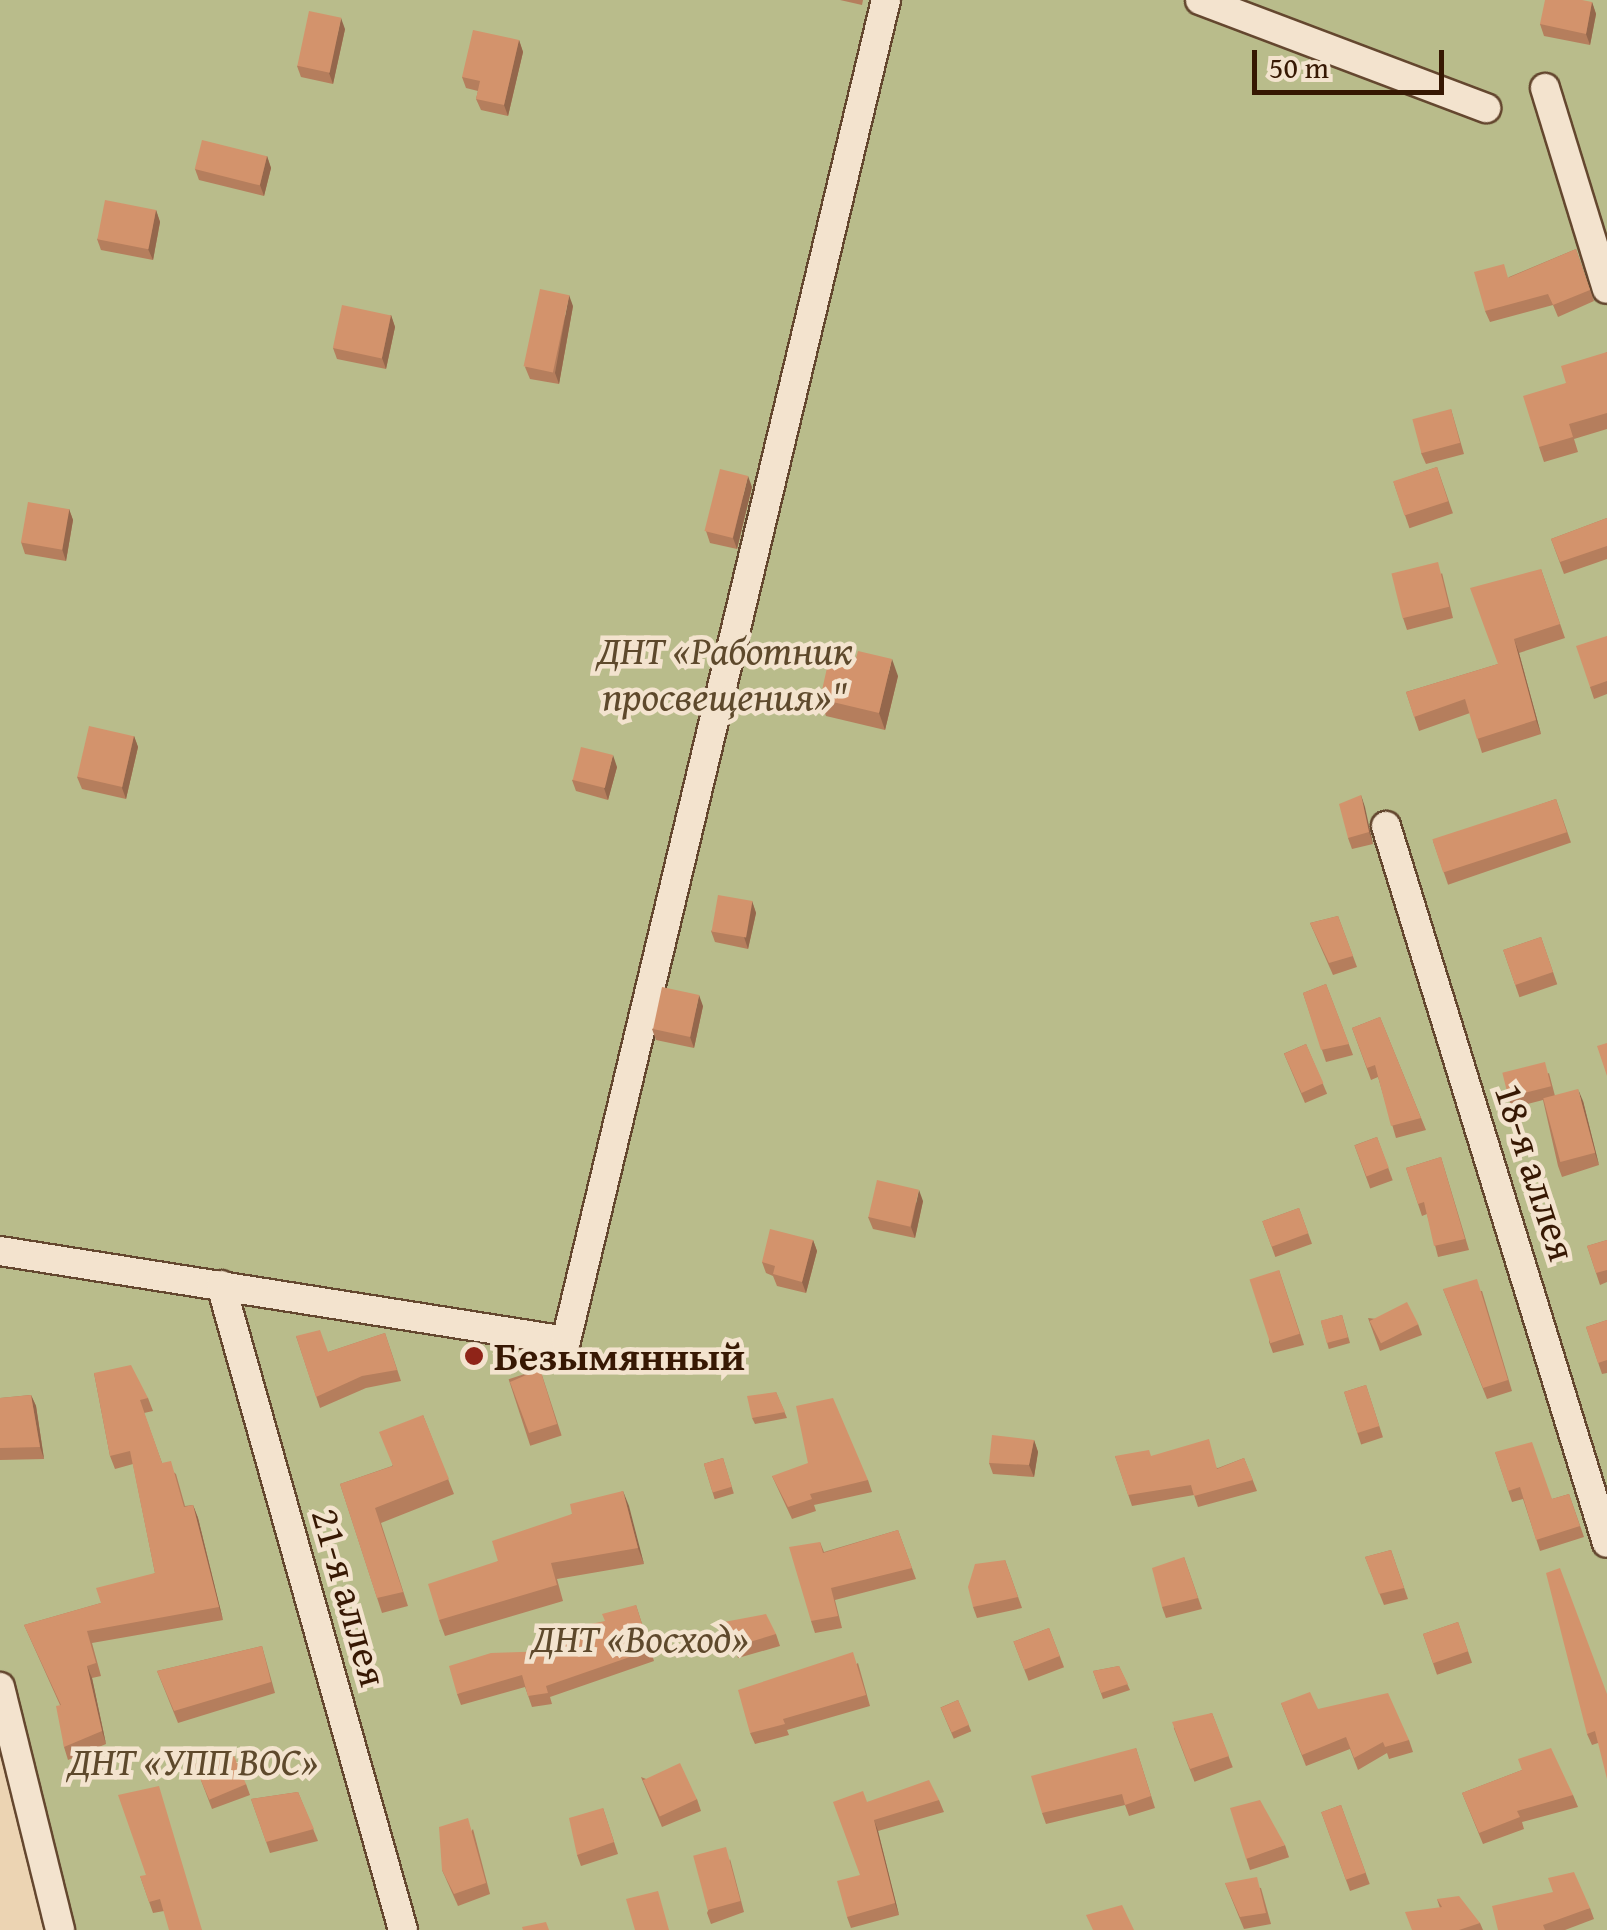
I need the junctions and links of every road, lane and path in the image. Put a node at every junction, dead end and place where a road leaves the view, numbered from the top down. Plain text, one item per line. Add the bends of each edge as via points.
1 (886, 0) edge
2 (1200, 0) edge
3 (1545, 88) dead end
4 (1486, 108) dead end
5 (1607, 289) edge
6 (1386, 826) dead end
7 (0, 1251) edge
8 (220, 1286) junction
9 (1607, 1543) edge
10 (0, 1688) edge
11 (60, 1930) edge
12 (403, 1930) edge

1 - 8 street via 566,1342
2 - 4 street
3 - 5 street
6 - 9 street, 18-я аллея
7 - 8 street
8 - 12 street, 21-я аллея
10 - 11 street

